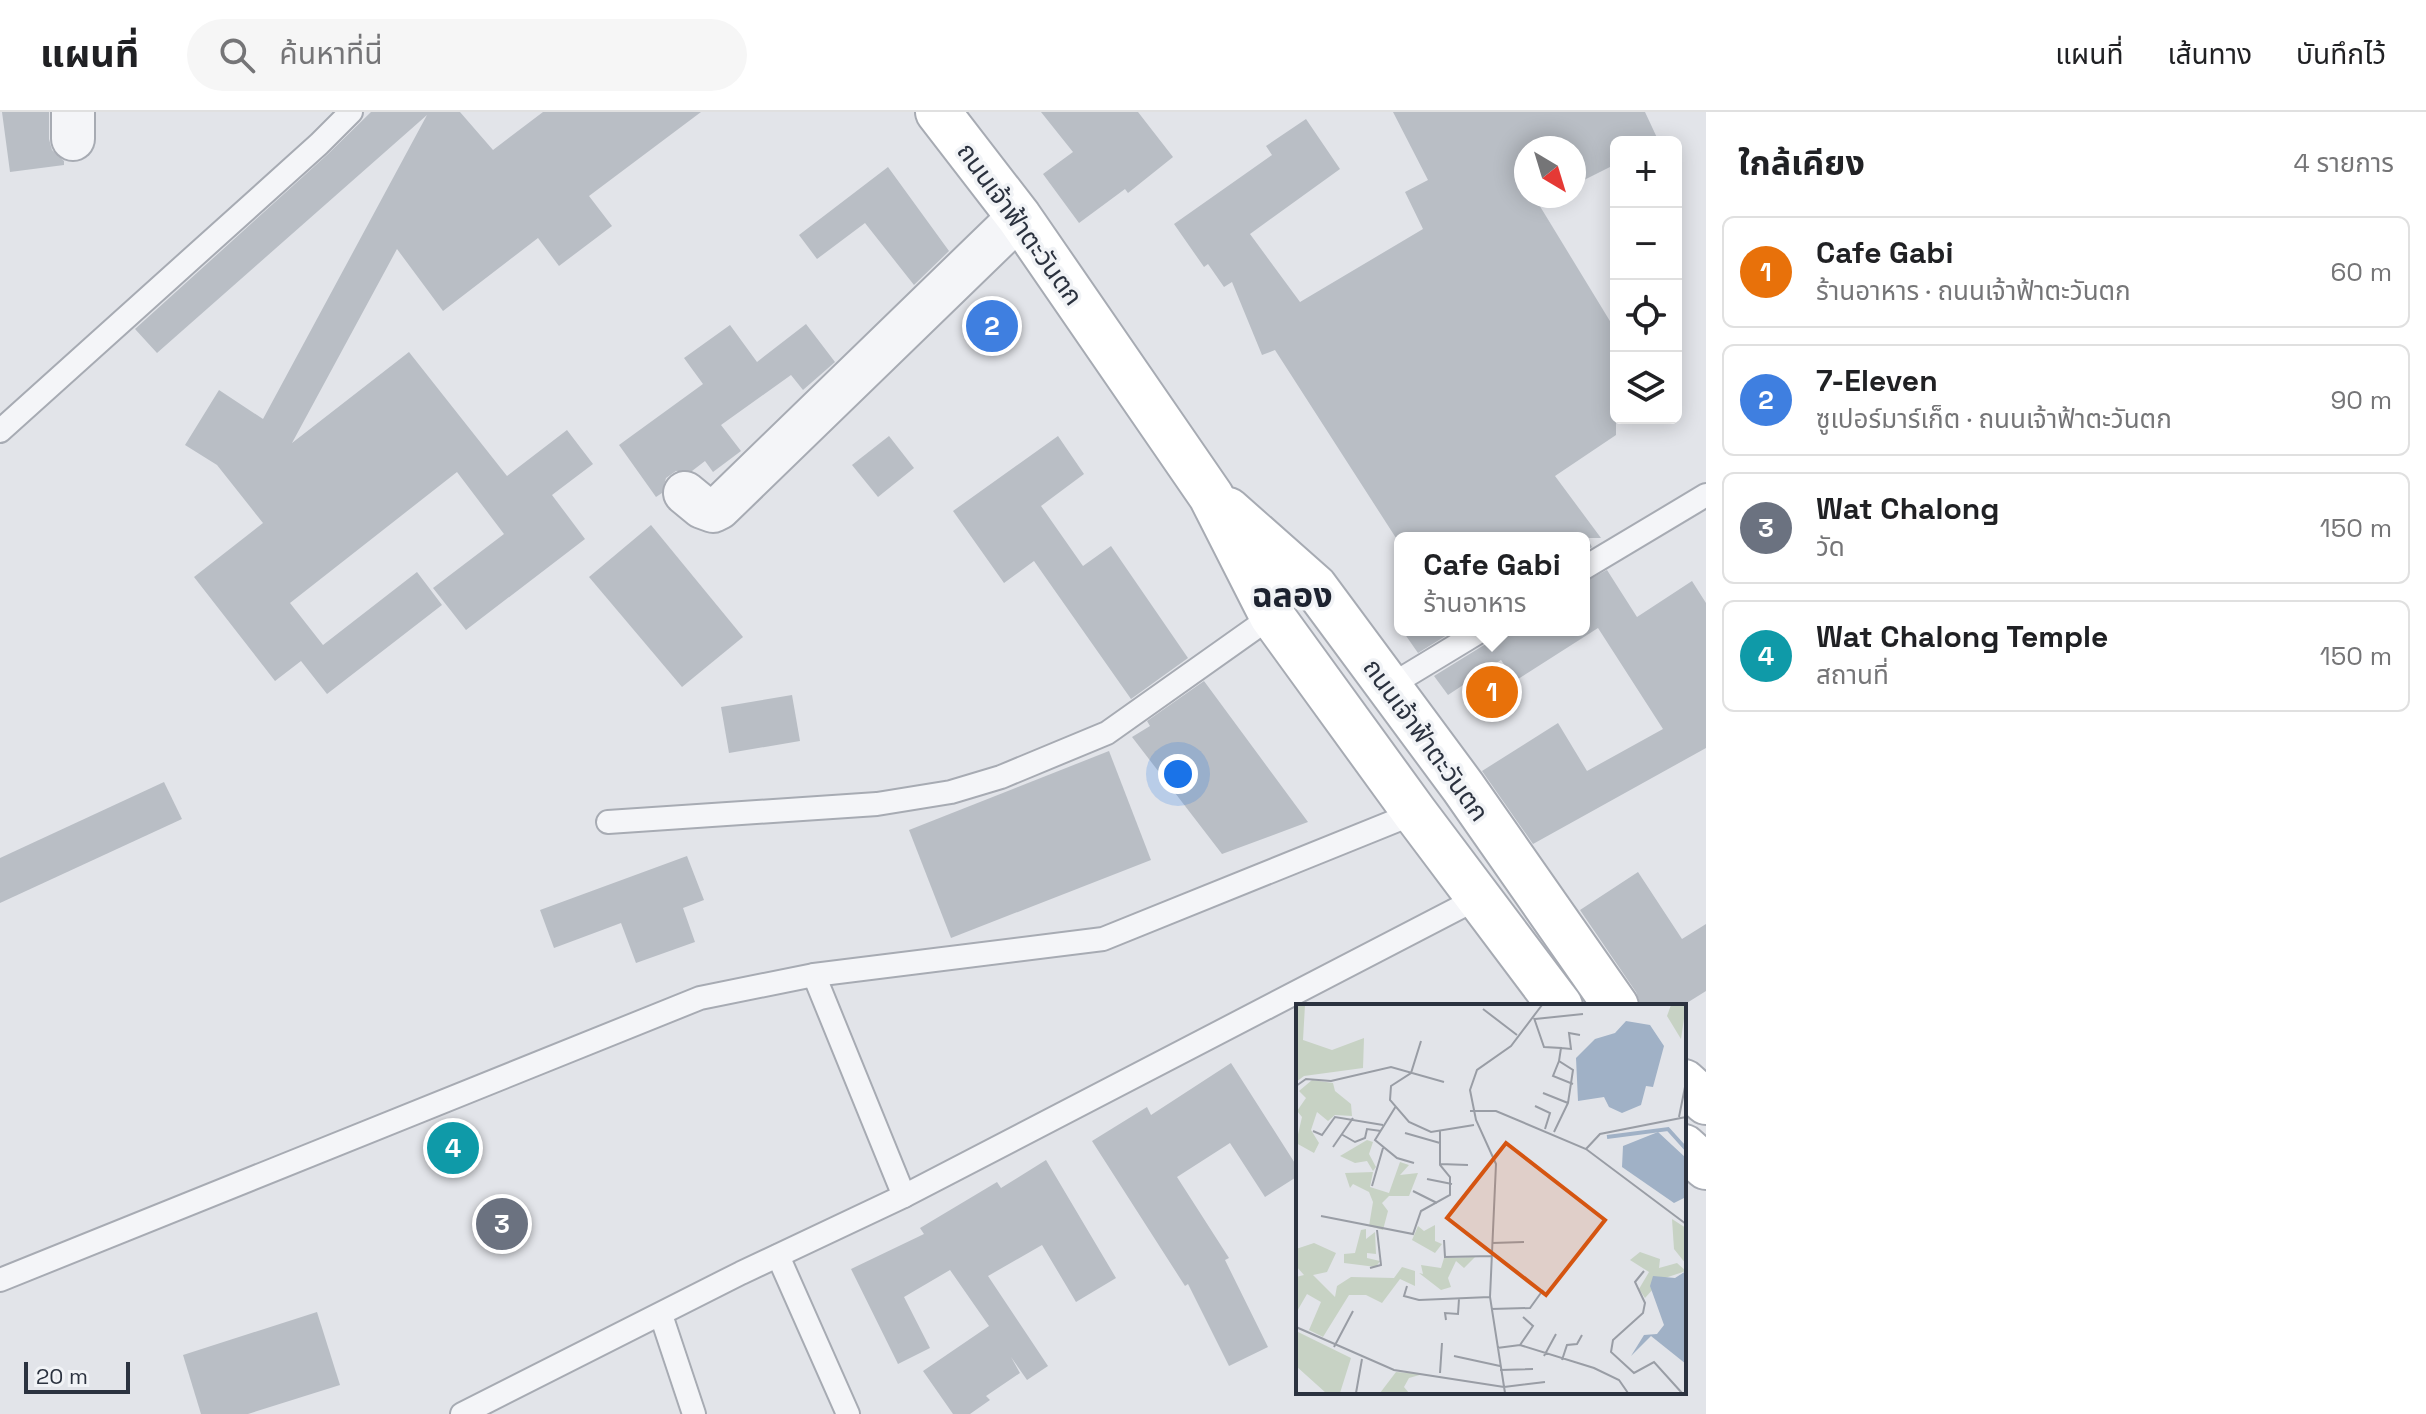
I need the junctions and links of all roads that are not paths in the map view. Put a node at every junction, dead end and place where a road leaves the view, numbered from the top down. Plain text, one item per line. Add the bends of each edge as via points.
1 (351, 112) edge
2 (938, 112) edge
3 (1019, 217) junction
4 (0, 431) edge
5 (685, 493) dead end
6 (1706, 495) edge
7 (1211, 496) junction
8 (1590, 564) edge
9 (1272, 616) junction
10 (1472, 636) edge
11 (1388, 687) junction
12 (1463, 787) junction
13 (1415, 813) junction
14 (608, 822) dead end
15 (1522, 875) junction
16 (1480, 897) junction
17 (814, 975) junction
18 (1559, 1004) edge
19 (1615, 1004) edge
20 (1686, 1149) edge
21 (1706, 1167) edge
22 (904, 1196) junction
23 (778, 1256) junction
24 (0, 1280) edge
25 (661, 1315) junction
26 (462, 1414) edge
27 (694, 1414) edge
28 (848, 1414) edge

1 - 4 lane
2 - 3 main road, ถนนเจ้าฟ้าตะวันตก
3 - 5 street via 719,508 702,507
3 - 7 main road, ถนนเจ้าฟ้าตะวันตก
6 - 8 lane
7 - 9 main road, ถนนเจ้าฟ้าตะวันตก
7 - 11 main road, ถนนเจ้าฟ้าตะวันตก via 1315,587
9 - 13 main road, ถนนเจ้าฟ้าตะวันตก
9 - 14 lane via 1107,733 1001,777 951,792 877,804
10 - 11 lane
11 - 12 main road, ถนนเจ้าฟ้าตะวันตก
12 - 13 main road
12 - 15 main road, ถนนเจ้าฟ้าตะวันตก
13 - 16 main road, ถนนเจ้าฟ้าตะวันตก
13 - 17 lane via 1103,939
15 - 16 main road
15 - 19 main road, ถนนเจ้าฟ้าตะวันตก
16 - 18 main road, ถนนเจ้าฟ้าตะวันตก
16 - 22 lane
17 - 22 lane
17 - 24 lane via 700,998
20 - 21 main road
22 - 23 lane
23 - 25 lane
23 - 28 lane
25 - 26 lane
25 - 27 lane

